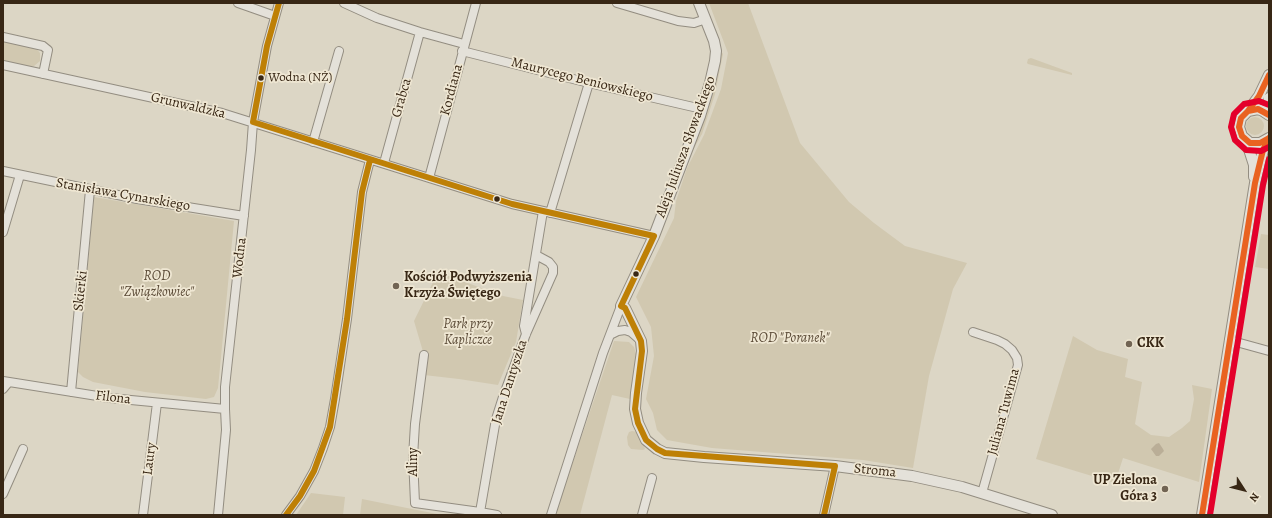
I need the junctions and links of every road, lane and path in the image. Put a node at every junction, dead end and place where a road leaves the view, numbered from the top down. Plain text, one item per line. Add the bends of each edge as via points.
1 (238, 3) edge
2 (279, 3) edge
3 (344, 3) edge
4 (476, 3) edge
5 (617, 3) edge
6 (699, 3) edge
7 (360, 7) edge
8 (275, 16) junction
9 (706, 19) junction
10 (420, 32) junction
11 (3, 37) edge
12 (463, 47) junction
13 (338, 51) dead end
14 (3, 65) edge
15 (43, 74) junction
16 (1269, 75) edge
17 (589, 83) junction
18 (1269, 98) edge
19 (702, 109) junction
20 (1248, 111) junction
21 (1269, 114) edge
22 (253, 122) junction
23 (1269, 138) edge
24 (1246, 140) junction
25 (312, 142) junction
26 (370, 160) junction
27 (384, 164) junction
28 (3, 171) edge
29 (20, 175) junction
30 (429, 178) junction
31 (1255, 183) junction
32 (90, 190) junction
33 (546, 212) junction
34 (244, 216) junction
35 (3, 232) edge
36 (654, 236) junction
37 (536, 255) junction
38 (621, 306) junction
39 (972, 332) dead end
40 (526, 334) junction
41 (610, 335) junction
42 (1229, 340) junction
43 (641, 341) junction
44 (1269, 351) edge
45 (424, 355) dead end
46 (5, 384) edge
47 (71, 392) junction
48 (157, 403) junction
49 (225, 408) junction
50 (23, 449) dead end
51 (835, 466) junction
52 (652, 478) dead end
53 (982, 493) junction
54 (3, 494) edge
55 (480, 512) junction
56 (144, 515) edge
57 (218, 515) edge
58 (286, 515) edge
59 (497, 515) edge
60 (551, 515) edge
61 (642, 515) edge
62 (824, 515) edge
63 (1052, 515) edge
64 (1202, 515) edge

1 - 8 street
2 - 8 street, Wodna
3 - 7 street, Maurycego Beniowskiego
4 - 12 street, Kordiana
5 - 9 street via 678,22 694,23
6 - 9 street, Aleja Juliusza Słowackiego
7 - 10 street, Maurycego Beniowskiego via 377,18
8 - 22 street, Wodna
9 - 19 street, Aleja Juliusza Słowackiego via 714,41 716,57
10 - 12 street, Maurycego Beniowskiego
10 - 27 street, Grabca
11 - 15 street via 43,46 48,50
12 - 17 street, Maurycego Beniowskiego
12 - 30 street, Kordiana
13 - 25 street
14 - 15 street, Grunwaldzka
15 - 22 street, Grunwaldzka
16 - 20 street
17 - 19 street, Maurycego Beniowskiego
17 - 33 street, Jana Dantyszka
18 - 21 street
19 - 36 street, Aleja Juliusza Słowackiego
20 - 21 street via 1258,109
20 - 24 street via 1241,118 1239,127
22 - 25 street, Grunwaldzka
22 - 34 street, Wodna
23 - 24 street via 1255,144
23 - 31 street via 1263,150
24 - 31 street via 1254,165
25 - 26 street, Grunwaldzka
26 - 27 street, Grunwaldzka
26 - 58 street via 362,192 330,426 314,471
27 - 30 street, Grunwaldzka
28 - 29 street, Stanisława Cynarskiego
29 - 32 street, Stanisława Cynarskiego
29 - 35 street
30 - 33 street, Grunwaldzka
31 - 42 street
32 - 34 street, Stanisława Cynarskiego
32 - 47 street, Skierki
33 - 36 street, Grunwaldzka
33 - 37 street, Jana Dantyszka
34 - 49 street, Wodna via 225,387
36 - 38 street, Aleja Juliusza Słowackiego
37 - 40 street, Jana Dantyszka via 524,326
37 - 40 street via 549,262 553,267 553,273
38 - 41 street, Aleja Juliusza Słowackiego
38 - 43 street, Stroma via 625,308
39 - 53 street, Juliana Tuwima via 1005,344 1018,358
40 - 55 street, Jana Dantyszka via 496,418
41 - 43 street via 625,330
41 - 60 street, Aleja Juliusza Słowackiego
42 - 44 street
42 - 64 street
43 - 51 street, Stroma via 635,409 646,440 657,449 664,453
45 - 55 street, Aliny via 415,424 415,502
46 - 47 street, Filona
47 - 48 street, Filona
48 - 49 street, Filona
48 - 56 street, Laury
49 - 57 street, Wodna via 226,430
50 - 54 street
51 - 53 street, Stroma via 912,476
51 - 62 street
52 - 61 street
53 - 63 street, Stroma
55 - 59 street

